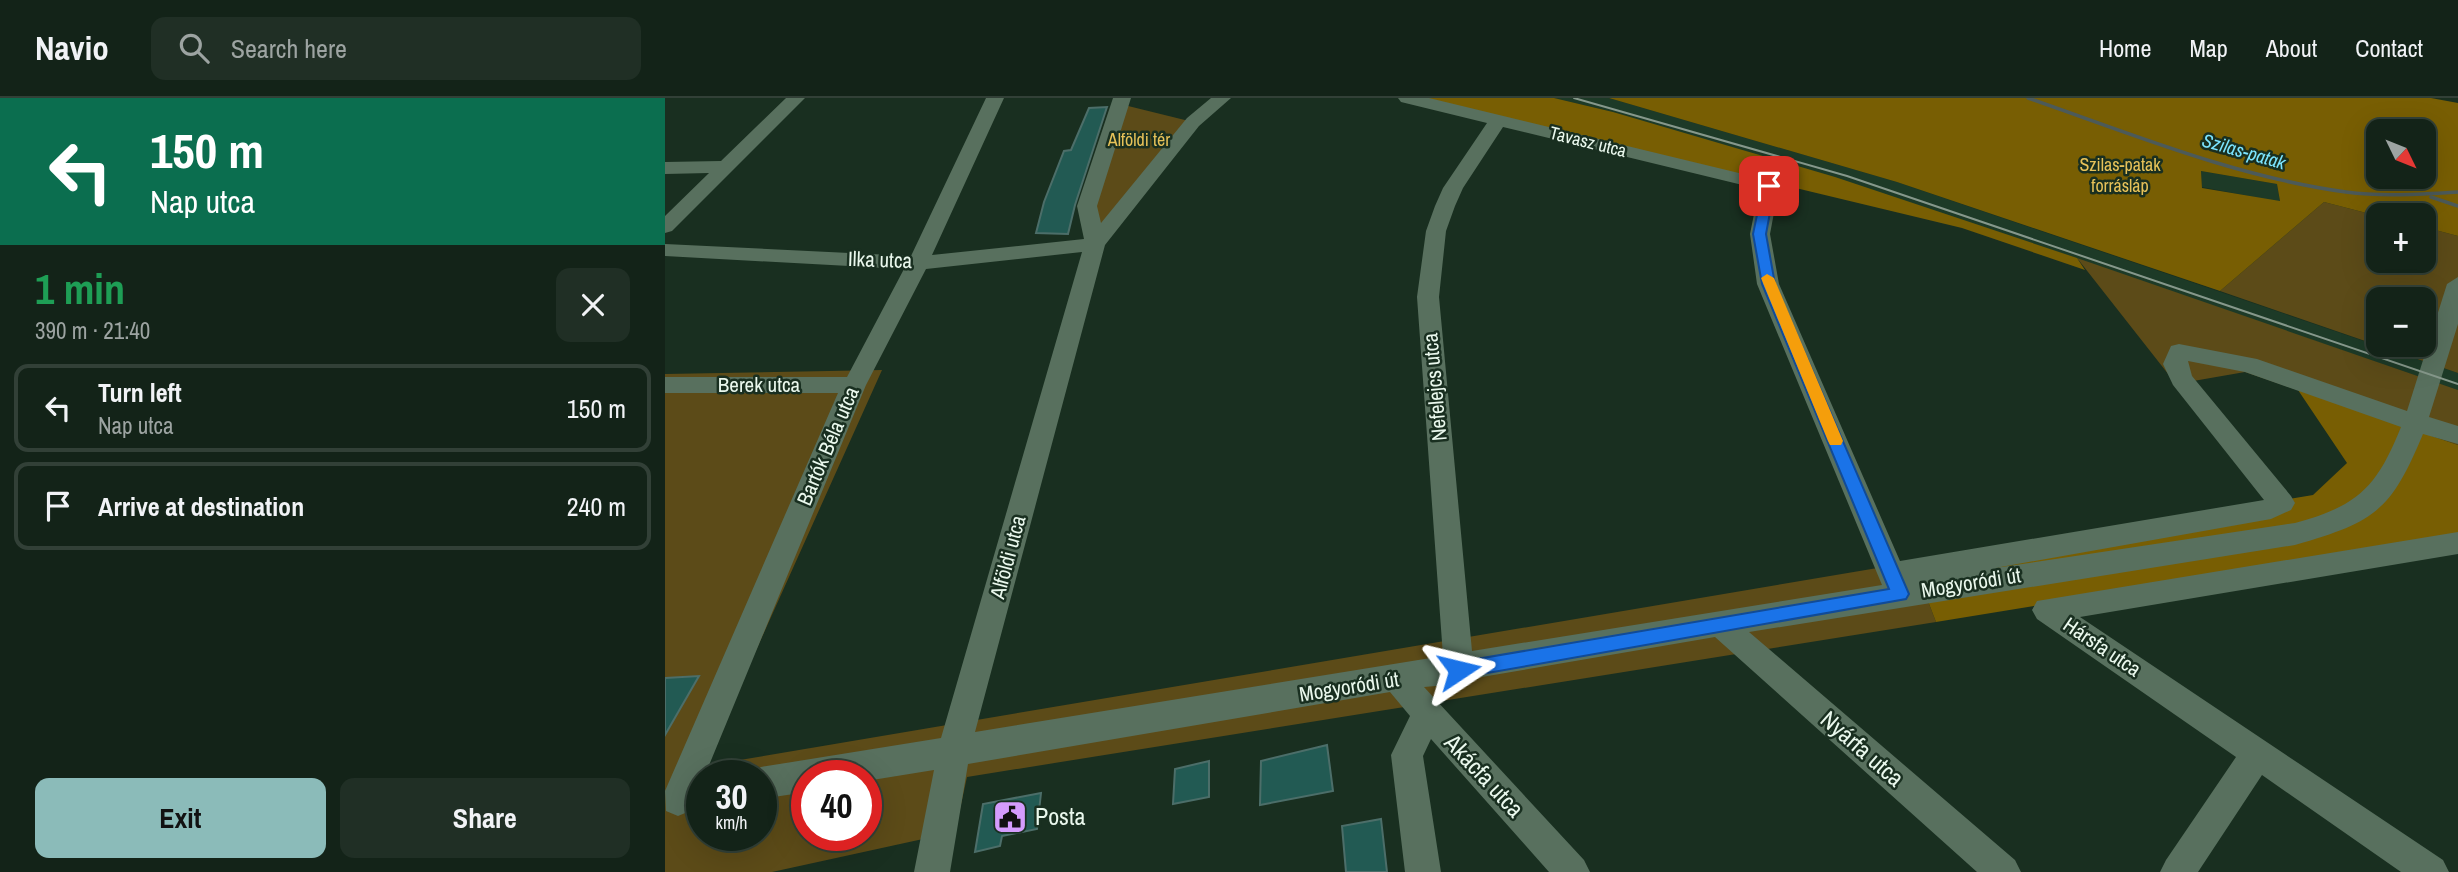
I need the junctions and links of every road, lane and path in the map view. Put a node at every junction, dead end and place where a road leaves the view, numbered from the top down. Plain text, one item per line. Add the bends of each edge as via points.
1 (796, 98) edge
2 (995, 98) edge
3 (1122, 98) edge
4 (1223, 98) edge
5 (1407, 98) edge
6 (1498, 120) junction
7 (727, 167) junction
8 (665, 168) edge
9 (1769, 186) joint
10 (665, 227) edge
11 (1095, 244) junction
12 (665, 250) edge
13 (918, 262) junction
14 (2458, 284) edge
15 (665, 385) edge
16 (854, 385) junction
17 (2414, 420) junction
18 (2458, 435) edge
19 (2458, 542) edge
20 (1896, 584) junction
21 (1721, 625) junction
22 (1459, 670) junction
23 (1397, 679) junction
24 (1427, 714) junction
25 (954, 750) junction
26 (2258, 753) junction
27 (882, 762) edge
28 (681, 800) edge
29 (932, 872) edge
30 (1423, 872) edge
31 (1572, 872) edge
32 (2003, 872) edge
33 (2178, 872) edge
34 (2431, 872) edge

1 - 7 street
2 - 13 street, Bartók Béla utca
3 - 11 street, Alföldi utca via 1087,206
4 - 11 street, Alföldi utca via 1193,122
5 - 6 street, Tavasz utca
6 - 9 street, Tavasz utca
6 - 22 street, Nefelejcs utca via 1445,206 1436,231 1428,297
7 - 8 street
7 - 10 street
9 - 20 street via 1759,234 1768,284
11 - 13 street, Ilka utca
11 - 25 street, Alföldi utca
12 - 13 street, Ilka utca
13 - 16 street, Bartók Béla utca
14 - 17 street, Mogyoródi út
15 - 16 street, Berek utca
16 - 28 street, Bartók Béla utca
17 - 18 street
17 - 20 street, Mogyoródi út via 2392,475 2375,499 2347,518 2324,526 2295,534
17 - 20 street, Mogyoródi út via 2361,407 2249,365 2179,352 2175,364 2181,379 2282,503 2271,509
19 - 26 street, Hársfa utca via 2047,610
20 - 21 street, Mogyoródi út
21 - 22 street, Mogyoródi út
21 - 32 street, Nyárfa utca
22 - 23 street, Mogyoródi út
23 - 24 street, Akácfa utca
23 - 25 street, Mogyoródi út
24 - 30 street via 1407,755
24 - 31 street, Akácfa utca
25 - 27 street, Mogyoródi út
25 - 29 street, Alföldi utca
26 - 33 street
26 - 34 street, Hársfa utca

